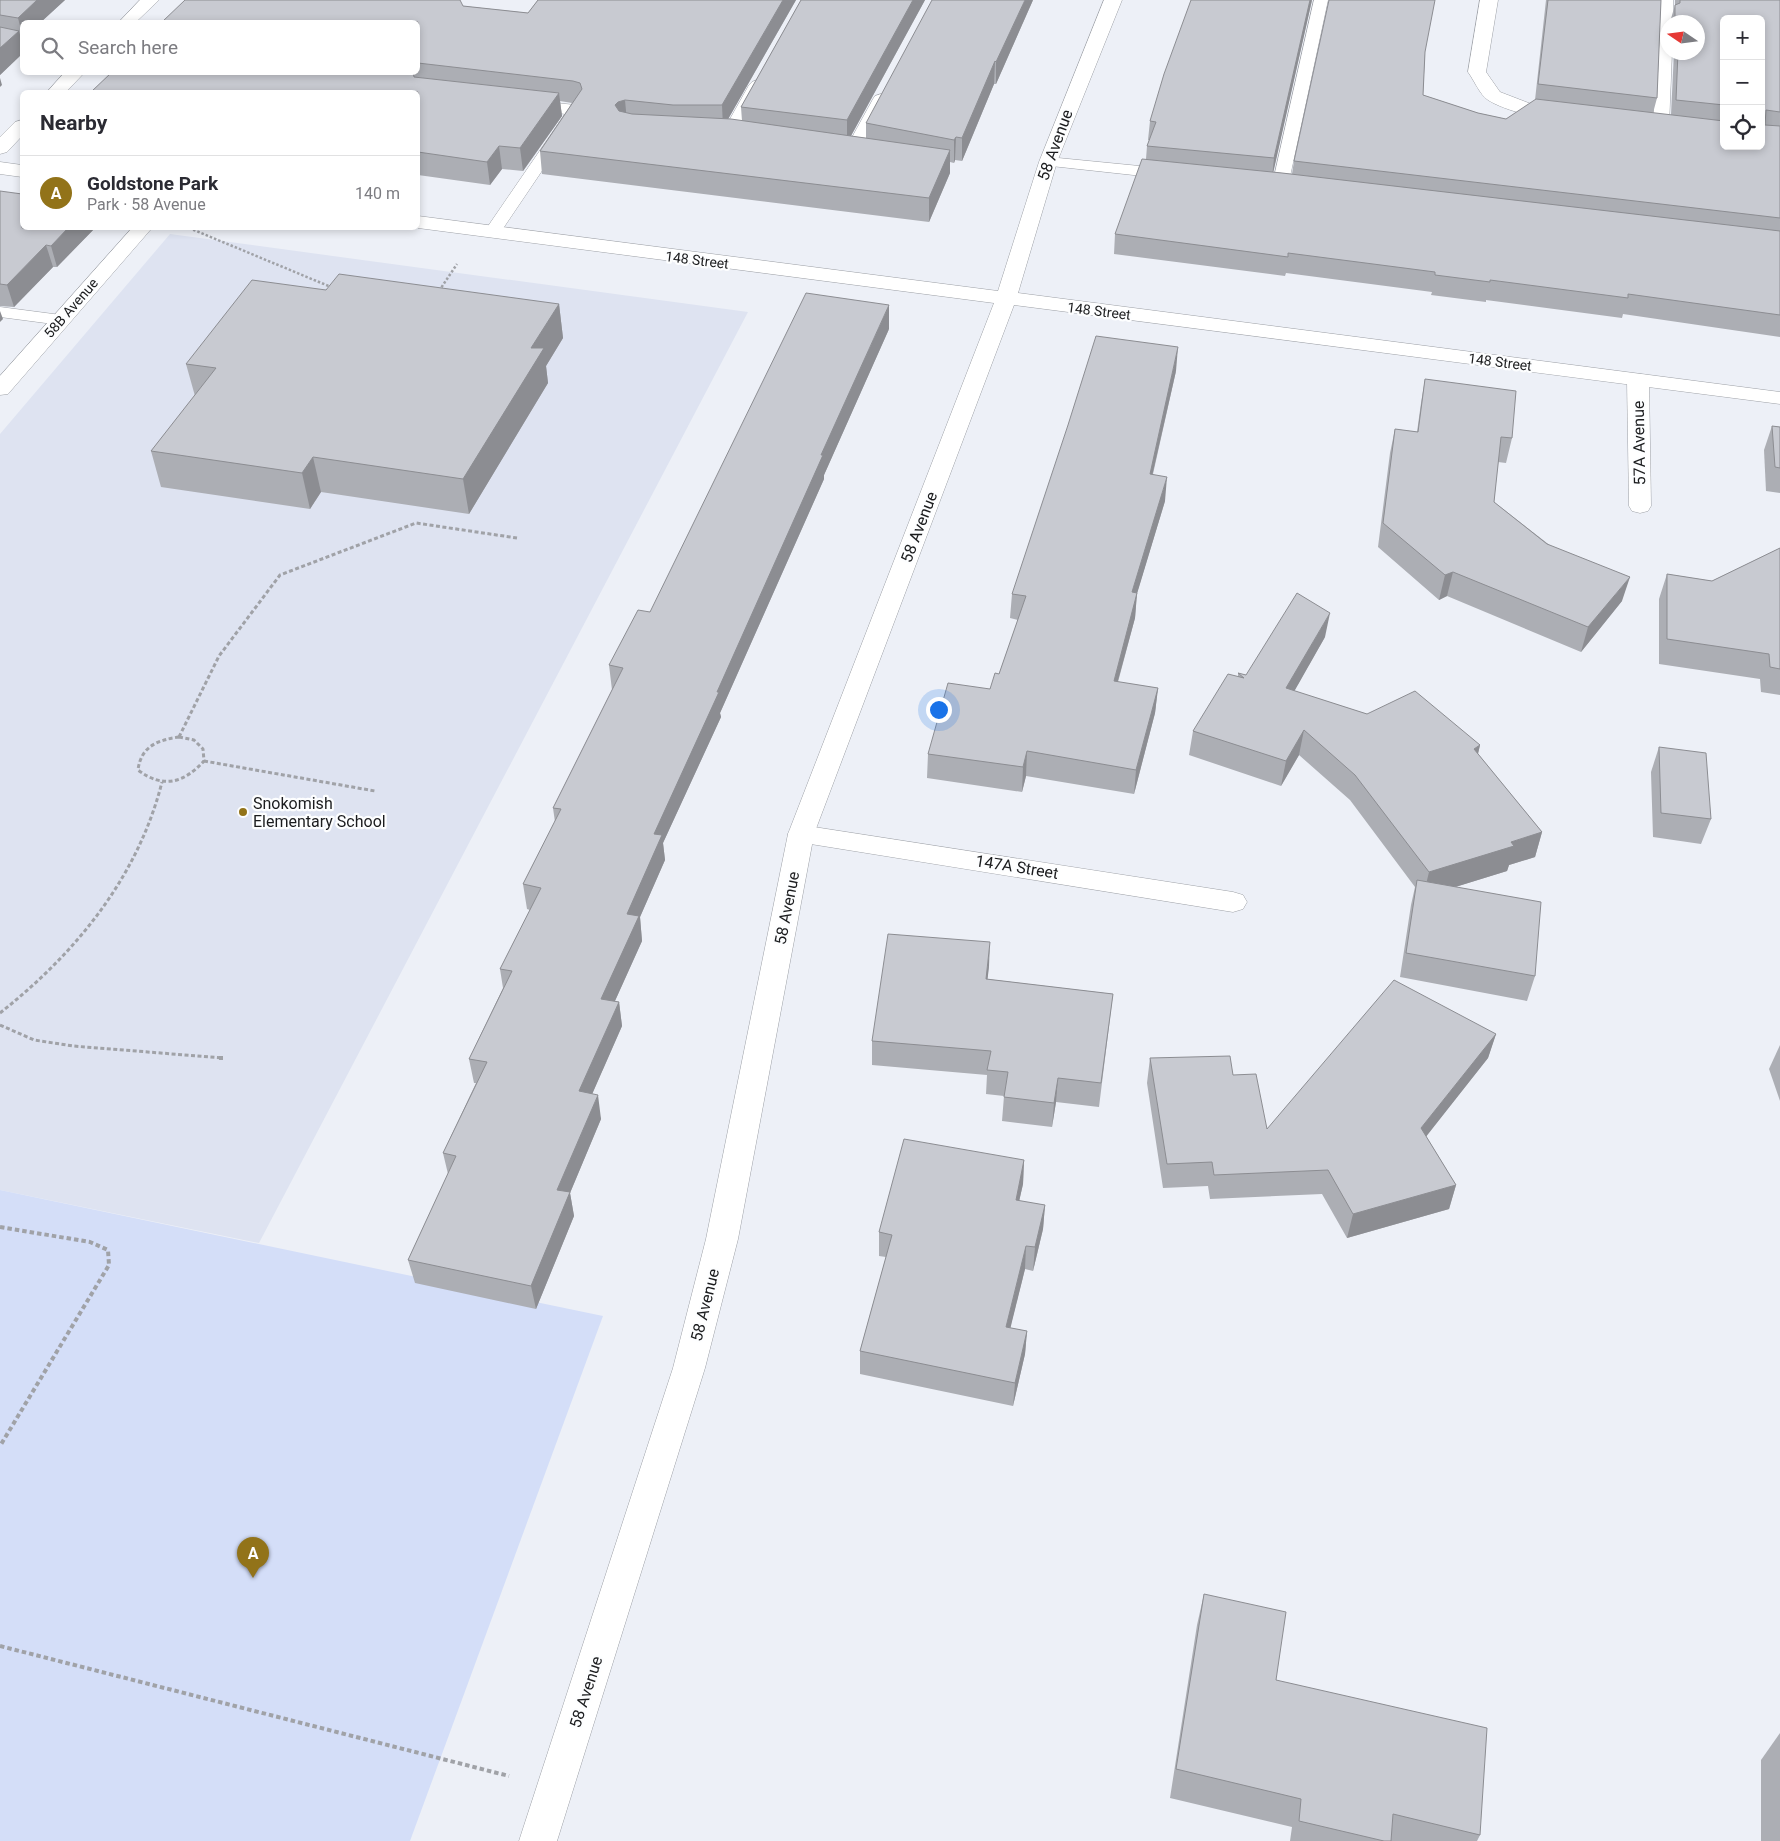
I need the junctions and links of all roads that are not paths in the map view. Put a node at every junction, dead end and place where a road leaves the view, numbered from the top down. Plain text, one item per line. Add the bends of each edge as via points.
1 (150, 0) edge
2 (1113, 0) edge
3 (1321, 0) edge
4 (1489, 0) edge
5 (1666, 0) edge
6 (129, 20) edge
7 (766, 70) edge
8 (73, 75) edge
9 (889, 83) edge
10 (58, 90) edge
11 (516, 104) edge
12 (1574, 116) edge
13 (1642, 124) edge
14 (1670, 127) joint
15 (20, 128) edge
16 (711, 135) edge
17 (729, 136) junction
18 (748, 138) edge
19 (0, 148) edge
20 (834, 148) edge
21 (853, 150) junction
22 (872, 154) edge
23 (1048, 162) junction
24 (0, 168) edge
25 (20, 171) edge
26 (1183, 176) edge
27 (1260, 184) edge
28 (1280, 186) junction
29 (1299, 188) edge
30 (420, 222) edge
31 (140, 230) edge
32 (492, 232) junction
33 (1006, 299) junction
34 (0, 312) edge
35 (61, 320) junction
36 (1638, 380) junction
37 (0, 389) edge
38 (1780, 398) edge
39 (1640, 506) dead end
40 (801, 834) junction
41 (1233, 902) dead end
42 (538, 1841) edge

1 - 6 street
2 - 23 street, 58 Avenue
3 - 28 lane
4 - 12 street via 1478,72 1494,96 1536,112
5 - 14 lane
7 - 17 lane
8 - 10 street
9 - 21 lane
11 - 32 lane via 575,110
13 - 14 street
15 - 19 street
16 - 17 lane
17 - 18 lane
20 - 21 lane
21 - 22 lane
23 - 26 lane
23 - 33 street, 58 Avenue
24 - 25 street
27 - 28 lane
28 - 29 lane
30 - 32 street, 148 Street
31 - 35 street, 58B Avenue
32 - 33 street, 148 Street
33 - 36 street, 148 Street
33 - 40 street, 58 Avenue
34 - 35 lane
35 - 37 street, 58B Avenue
36 - 38 street, 148 Street
36 - 39 street, 57A Avenue
40 - 41 street, 147A Street
40 - 42 street, 58 Avenue via 722,1239 689,1368

